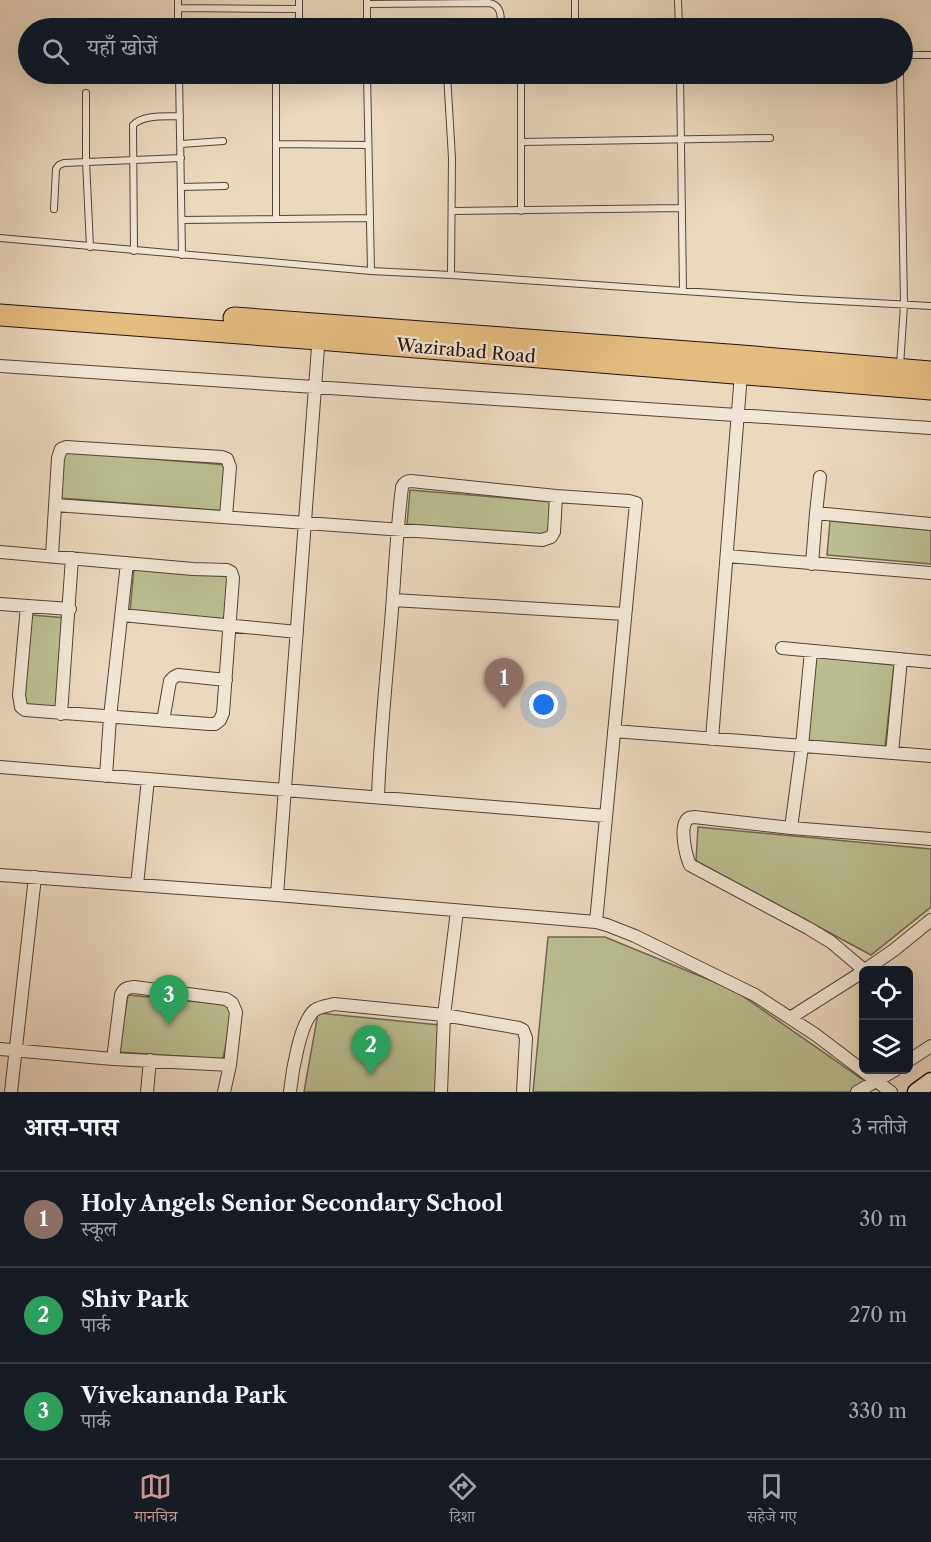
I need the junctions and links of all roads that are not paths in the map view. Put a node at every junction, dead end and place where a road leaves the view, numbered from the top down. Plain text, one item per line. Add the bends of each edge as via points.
1 (178, 0) edge
2 (299, 0) edge
3 (575, 0) edge
4 (678, 0) edge
5 (438, 1) edge
6 (367, 2) edge
7 (178, 8) junction
8 (299, 9) junction
9 (178, 18) edge
10 (299, 18) edge
11 (367, 18) edge
12 (500, 18) edge
13 (575, 18) edge
14 (679, 18) edge
15 (913, 55) edge
16 (931, 55) edge
17 (179, 84) edge
18 (276, 84) edge
19 (367, 84) edge
20 (448, 84) edge
21 (521, 84) edge
22 (680, 84) edge
23 (900, 84) edge
24 (86, 93) dead end
25 (180, 116) junction
26 (770, 138) dead end
27 (681, 140) junction
28 (223, 141) dead end
29 (521, 142) junction
30 (181, 144) junction
31 (276, 144) junction
32 (368, 145) junction
33 (181, 158) junction
34 (134, 159) junction
35 (86, 161) junction
36 (225, 186) dead end
37 (181, 187) junction
38 (682, 208) junction
39 (54, 209) dead end
40 (453, 211) junction
41 (521, 211) junction
42 (370, 218) junction
43 (276, 219) junction
44 (182, 220) junction
45 (0, 238) edge
46 (90, 247) junction
47 (134, 251) junction
48 (182, 255) junction
49 (371, 271) junction
50 (451, 275) junction
51 (683, 291) junction
52 (0, 300) edge
53 (904, 305) junction
54 (931, 306) edge
55 (0, 315) edge
56 (319, 331) junction
57 (0, 366) edge
58 (900, 370) junction
59 (931, 372) edge
60 (741, 374) junction
61 (315, 387) junction
62 (931, 388) edge
63 (737, 415) junction
64 (931, 428) edge
65 (819, 477) dead end
66 (556, 496) junction
67 (55, 506) junction
68 (816, 513) junction
69 (226, 516) junction
70 (305, 523) junction
71 (931, 524) edge
72 (397, 531) junction
73 (0, 552) edge
74 (52, 555) junction
75 (727, 556) junction
76 (72, 558) junction
77 (127, 563) junction
78 (812, 564) junction
79 (931, 573) edge
80 (393, 600) junction
81 (0, 604) edge
82 (27, 606) junction
83 (69, 609) junction
84 (626, 614) junction
85 (122, 615) junction
86 (230, 626) junction
87 (297, 632) junction
88 (782, 648) dead end
89 (811, 651) junction
90 (901, 659) junction
91 (931, 662) edge
92 (226, 680) junction
93 (62, 714) junction
94 (110, 717) junction
95 (163, 721) junction
96 (614, 731) junction
97 (712, 739) junction
98 (802, 746) junction
99 (892, 753) junction
100 (931, 756) edge
101 (0, 767) edge
102 (106, 776) junction
103 (148, 779) junction
104 (285, 790) junction
105 (378, 797) junction
106 (606, 816) junction
107 (791, 828) junction
108 (931, 839) edge
109 (0, 875) edge
110 (35, 878) junction
111 (137, 885) junction
112 (277, 895) junction
113 (457, 910) junction
114 (931, 920) edge
115 (596, 922) junction
116 (871, 966) edge
117 (859, 967) edge
118 (859, 974) edge
119 (444, 1015) junction
120 (790, 1018) junction
121 (931, 1046) edge
122 (0, 1049) edge
123 (17, 1050) junction
124 (913, 1058) edge
125 (113, 1059) junction
126 (150, 1060) junction
127 (230, 1065) junction
128 (888, 1074) edge
129 (877, 1081) junction
130 (931, 1081) edge
131 (11, 1092) edge
132 (147, 1092) edge
133 (224, 1092) edge
134 (290, 1092) edge
135 (441, 1092) edge
136 (523, 1092) edge
137 (857, 1092) edge
138 (891, 1092) edge
139 (916, 1092) edge

1 - 7 lane
2 - 8 lane
3 - 13 lane
4 - 14 lane
5 - 6 lane
5 - 12 lane via 494,4
6 - 11 lane
7 - 8 lane
7 - 9 lane
8 - 10 lane
15 - 16 lane
17 - 25 lane
18 - 31 lane
19 - 32 lane
20 - 40 lane
21 - 29 lane
22 - 27 lane
23 - 53 lane
24 - 35 lane
25 - 30 lane
25 - 34 lane via 136,122
26 - 27 lane
27 - 29 lane
27 - 38 lane
28 - 30 lane
29 - 41 lane
30 - 33 lane
31 - 32 lane
31 - 43 lane
32 - 42 lane
33 - 34 lane
33 - 37 lane
34 - 35 lane
34 - 47 lane
35 - 39 lane via 64,163 56,169
35 - 46 lane
36 - 37 lane
37 - 44 lane
38 - 41 lane
38 - 51 lane
40 - 41 lane
40 - 50 lane
42 - 43 lane
42 - 49 lane
43 - 44 lane
44 - 48 lane
45 - 46 lane
46 - 47 lane
47 - 48 lane
48 - 49 lane
49 - 50 lane
50 - 51 lane
51 - 53 lane
52 - 56 highway, Wazirabad Road
53 - 54 lane
53 - 58 lane
55 - 56 highway, Wazirabad Road
56 - 58 highway, Wazirabad Road via 742,356
56 - 60 highway, Wazirabad Road
56 - 61 street
57 - 61 street
58 - 59 highway, Wazirabad Road
60 - 62 highway, Wazirabad Road
60 - 63 street
61 - 63 street
61 - 70 street
63 - 64 street
63 - 75 street
65 - 68 street
66 - 72 street via 554,532 542,540
66 - 72 street via 407,481 402,487
66 - 84 street via 636,503
67 - 69 street
67 - 69 street via 58,453 61,448 72,446 227,459 230,467
67 - 74 street
68 - 71 street
68 - 78 street
69 - 70 street
70 - 72 street
70 - 87 street
72 - 80 street
73 - 74 street
74 - 76 street
75 - 78 street
75 - 97 street
76 - 77 street
76 - 83 street
77 - 85 street
77 - 86 street via 231,572
78 - 79 street
80 - 84 street
80 - 105 street
81 - 82 street
82 - 83 street
82 - 93 street via 21,707 29,712
83 - 93 street
84 - 96 street
85 - 86 street
85 - 94 street
86 - 87 street
86 - 92 street
87 - 104 street
88 - 89 street
89 - 90 street
89 - 98 street
90 - 91 street
90 - 99 street
92 - 95 street via 174,677
92 - 95 street via 223,713 215,724
93 - 94 street
94 - 95 street
94 - 102 street
96 - 97 street
96 - 106 street
97 - 98 street
98 - 99 street
98 - 107 street
99 - 100 street
101 - 102 street
102 - 103 street
103 - 104 street
103 - 111 street
104 - 105 street
104 - 112 street
105 - 106 street
106 - 115 street
107 - 108 street
107 - 117 street via 689,818 684,827 686,855 690,866 808,928
109 - 110 street
110 - 111 street
110 - 123 street
111 - 112 street
112 - 113 street
113 - 115 street
113 - 119 street
114 - 116 street
115 - 120 street via 697,965
118 - 120 street
119 - 134 street via 322,1006 304,1026
119 - 135 street
119 - 136 street via 523,1030
120 - 129 street
121 - 124 street
122 - 123 street
123 - 125 street
123 - 131 street
125 - 126 street
125 - 127 street via 123,990 134,987 232,1003 237,1012
126 - 127 street
126 - 132 street
127 - 133 street
128 - 129 street
129 - 137 street
129 - 138 street
130 - 139 street

